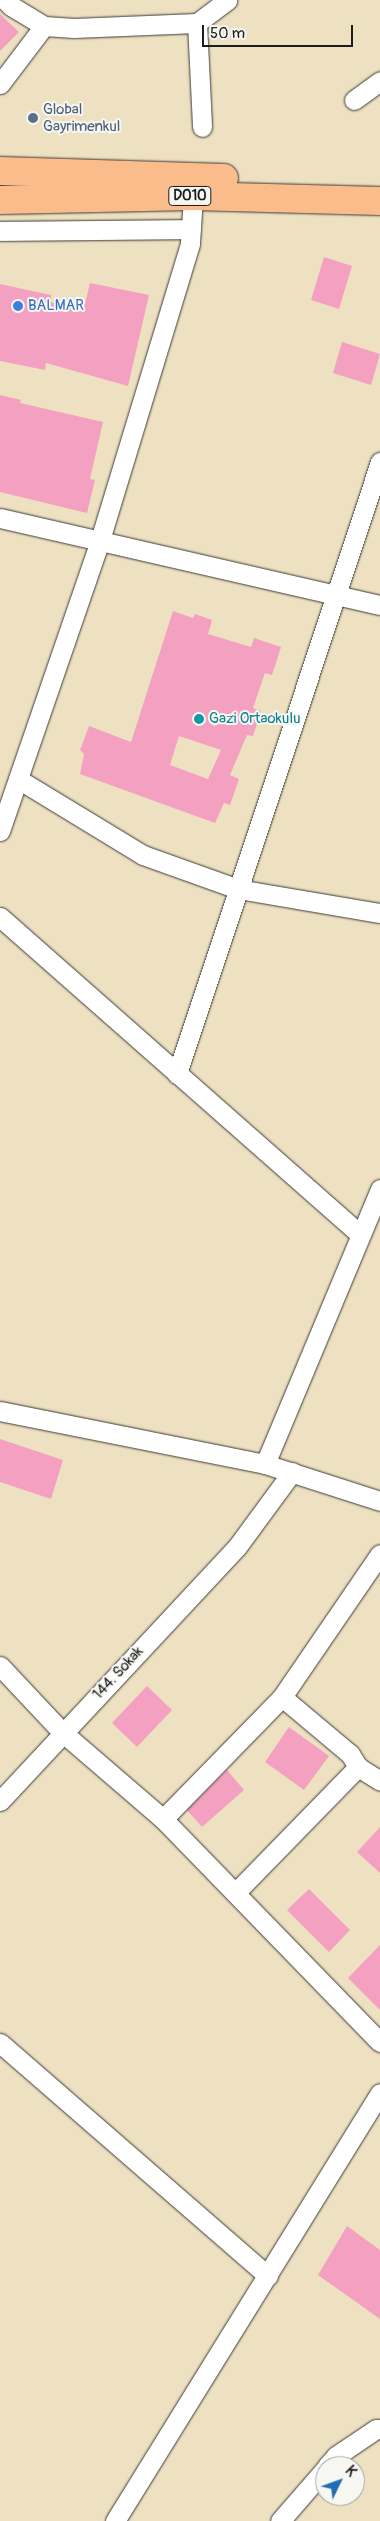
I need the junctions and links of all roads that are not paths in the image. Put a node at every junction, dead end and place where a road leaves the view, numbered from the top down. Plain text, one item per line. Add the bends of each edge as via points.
1 (5, 0) edge
2 (227, 0) edge
3 (197, 23) junction
4 (44, 26) junction
5 (380, 81) edge
6 (0, 84) edge
7 (354, 100) dead end
8 (202, 127) dead end
9 (0, 171) edge
10 (380, 181) edge
11 (193, 196) junction
12 (0, 200) edge
13 (380, 201) edge
14 (191, 229) junction
15 (0, 231) edge
16 (380, 462) edge
17 (0, 518) edge
18 (100, 540) junction
19 (334, 595) junction
20 (380, 605) edge
21 (18, 779) junction
22 (0, 831) edge
23 (238, 889) junction
24 (380, 913) edge
25 (0, 917) edge
26 (177, 1074) junction
27 (380, 1189) edge
28 (360, 1234) junction
29 (0, 1411) edge
30 (265, 1464) junction
31 (292, 1472) junction
32 (380, 1500) edge
33 (380, 1554) edge
34 (0, 1666) edge
35 (282, 1697) junction
36 (62, 1732) junction
37 (358, 1767) junction
38 (380, 1781) edge
39 (0, 1801) edge
40 (163, 1819) junction
41 (236, 1892) junction
42 (380, 2042) edge
43 (0, 2043) edge
44 (380, 2093) edge
45 (268, 2276) junction
46 (380, 2429) edge
47 (336, 2456) edge
48 (315, 2480) edge
49 (115, 2521) edge
50 (280, 2521) edge

1 - 4 street
2 - 3 street
3 - 4 street via 74,28
3 - 8 street
4 - 6 street
5 - 7 street
9 - 10 highway, D010
11 - 12 highway, D010
11 - 13 highway, D010
11 - 14 street
14 - 15 street
14 - 18 street via 190,243
16 - 19 street
17 - 18 street
18 - 19 street
18 - 21 street
19 - 20 street
19 - 23 street
21 - 22 street
21 - 23 street via 143,856
23 - 24 street
23 - 26 street
25 - 26 street
26 - 28 street
27 - 28 street
28 - 30 street
29 - 30 street
30 - 31 street
31 - 32 street
31 - 36 street, 144. Sokak via 237,1547
33 - 35 street
34 - 36 street
35 - 37 street via 350,1754
35 - 40 street
36 - 39 street, 144. Sokak
36 - 40 street
37 - 38 street
37 - 41 street
40 - 41 street
41 - 42 street
43 - 45 street
44 - 45 street
45 - 49 street
46 - 47 street
48 - 50 street

